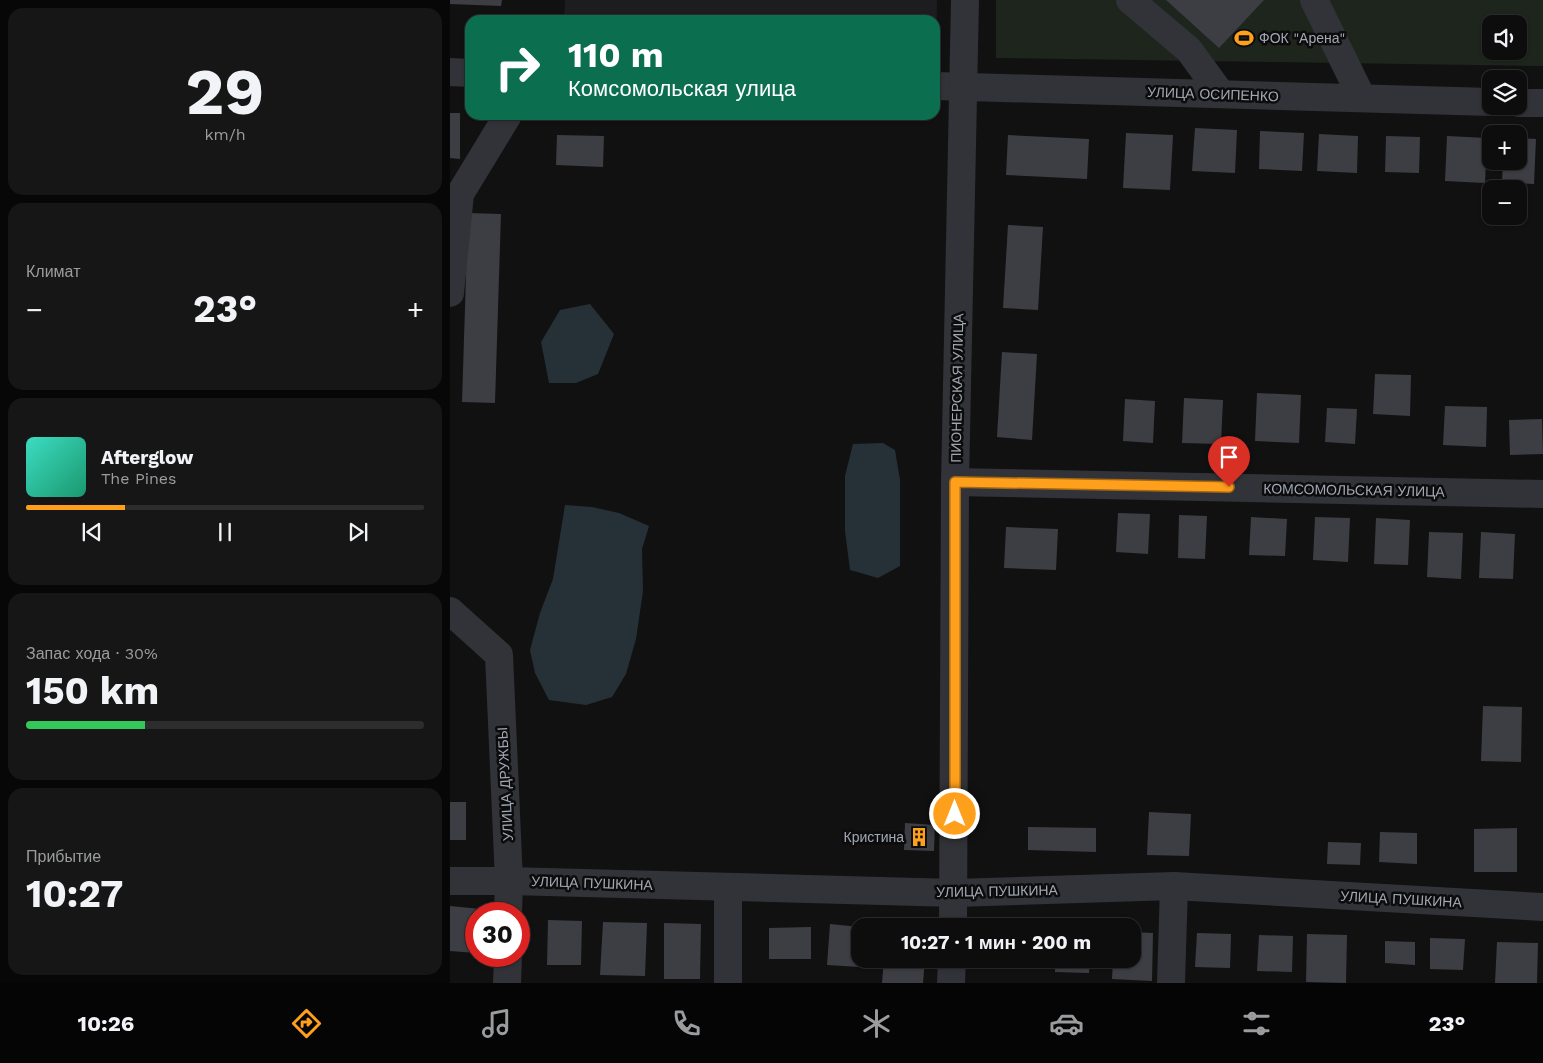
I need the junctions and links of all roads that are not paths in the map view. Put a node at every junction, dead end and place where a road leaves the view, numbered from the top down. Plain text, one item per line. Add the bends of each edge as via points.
1 (1130, 0) edge
2 (1314, 0) edge
3 (967, 2) edge
4 (450, 72) edge
5 (465, 73) edge
6 (940, 86) edge
7 (963, 87) junction
8 (1221, 94) junction
9 (1362, 98) junction
10 (1482, 102) edge
11 (1527, 102) edge
12 (1543, 103) edge
13 (505, 120) edge
14 (450, 293) edge
15 (955, 482) junction
16 (1543, 494) edge
17 (450, 611) edge
18 (450, 881) edge
19 (509, 881) junction
20 (1174, 886) junction
21 (728, 887) junction
22 (955, 893) junction
23 (508, 902) edge
24 (1543, 907) edge
25 (953, 918) edge
26 (508, 967) edge
27 (952, 968) edge
28 (507, 983) edge
29 (728, 983) edge
30 (951, 983) edge
31 (1171, 983) edge

1 - 8 street via 1189,50
2 - 9 street
3 - 7 street, ПИОНЕРСКАЯ УЛИЦА
4 - 5 street
6 - 7 street, УЛИЦА ОСИПЕНКО
7 - 8 street, УЛИЦА ОСИПЕНКО
7 - 15 street, ПИОНЕРСКАЯ УЛИЦА
8 - 9 street, УЛИЦА ОСИПЕНКО
9 - 10 street, УЛИЦА ОСИПЕНКО
11 - 12 street
13 - 14 street via 460,194
15 - 16 street, КОМСОМОЛЬСКАЯ УЛИЦА
15 - 22 street, ПИОНЕРСКАЯ УЛИЦА
17 - 19 street, УЛИЦА ДРУЖБЫ via 499,655
18 - 19 street, УЛИЦА ПУШКИНА
19 - 21 street, УЛИЦА ПУШКИНА
19 - 23 street, УЛИЦА ДРУЖБЫ
20 - 22 street, УЛИЦА ПУШКИНА
20 - 24 street, УЛИЦА ПУШКИНА
20 - 31 street
21 - 22 street, УЛИЦА ПУШКИНА
21 - 29 street
22 - 25 street, ПИОНЕРСКАЯ УЛИЦА
26 - 28 street
27 - 30 street

